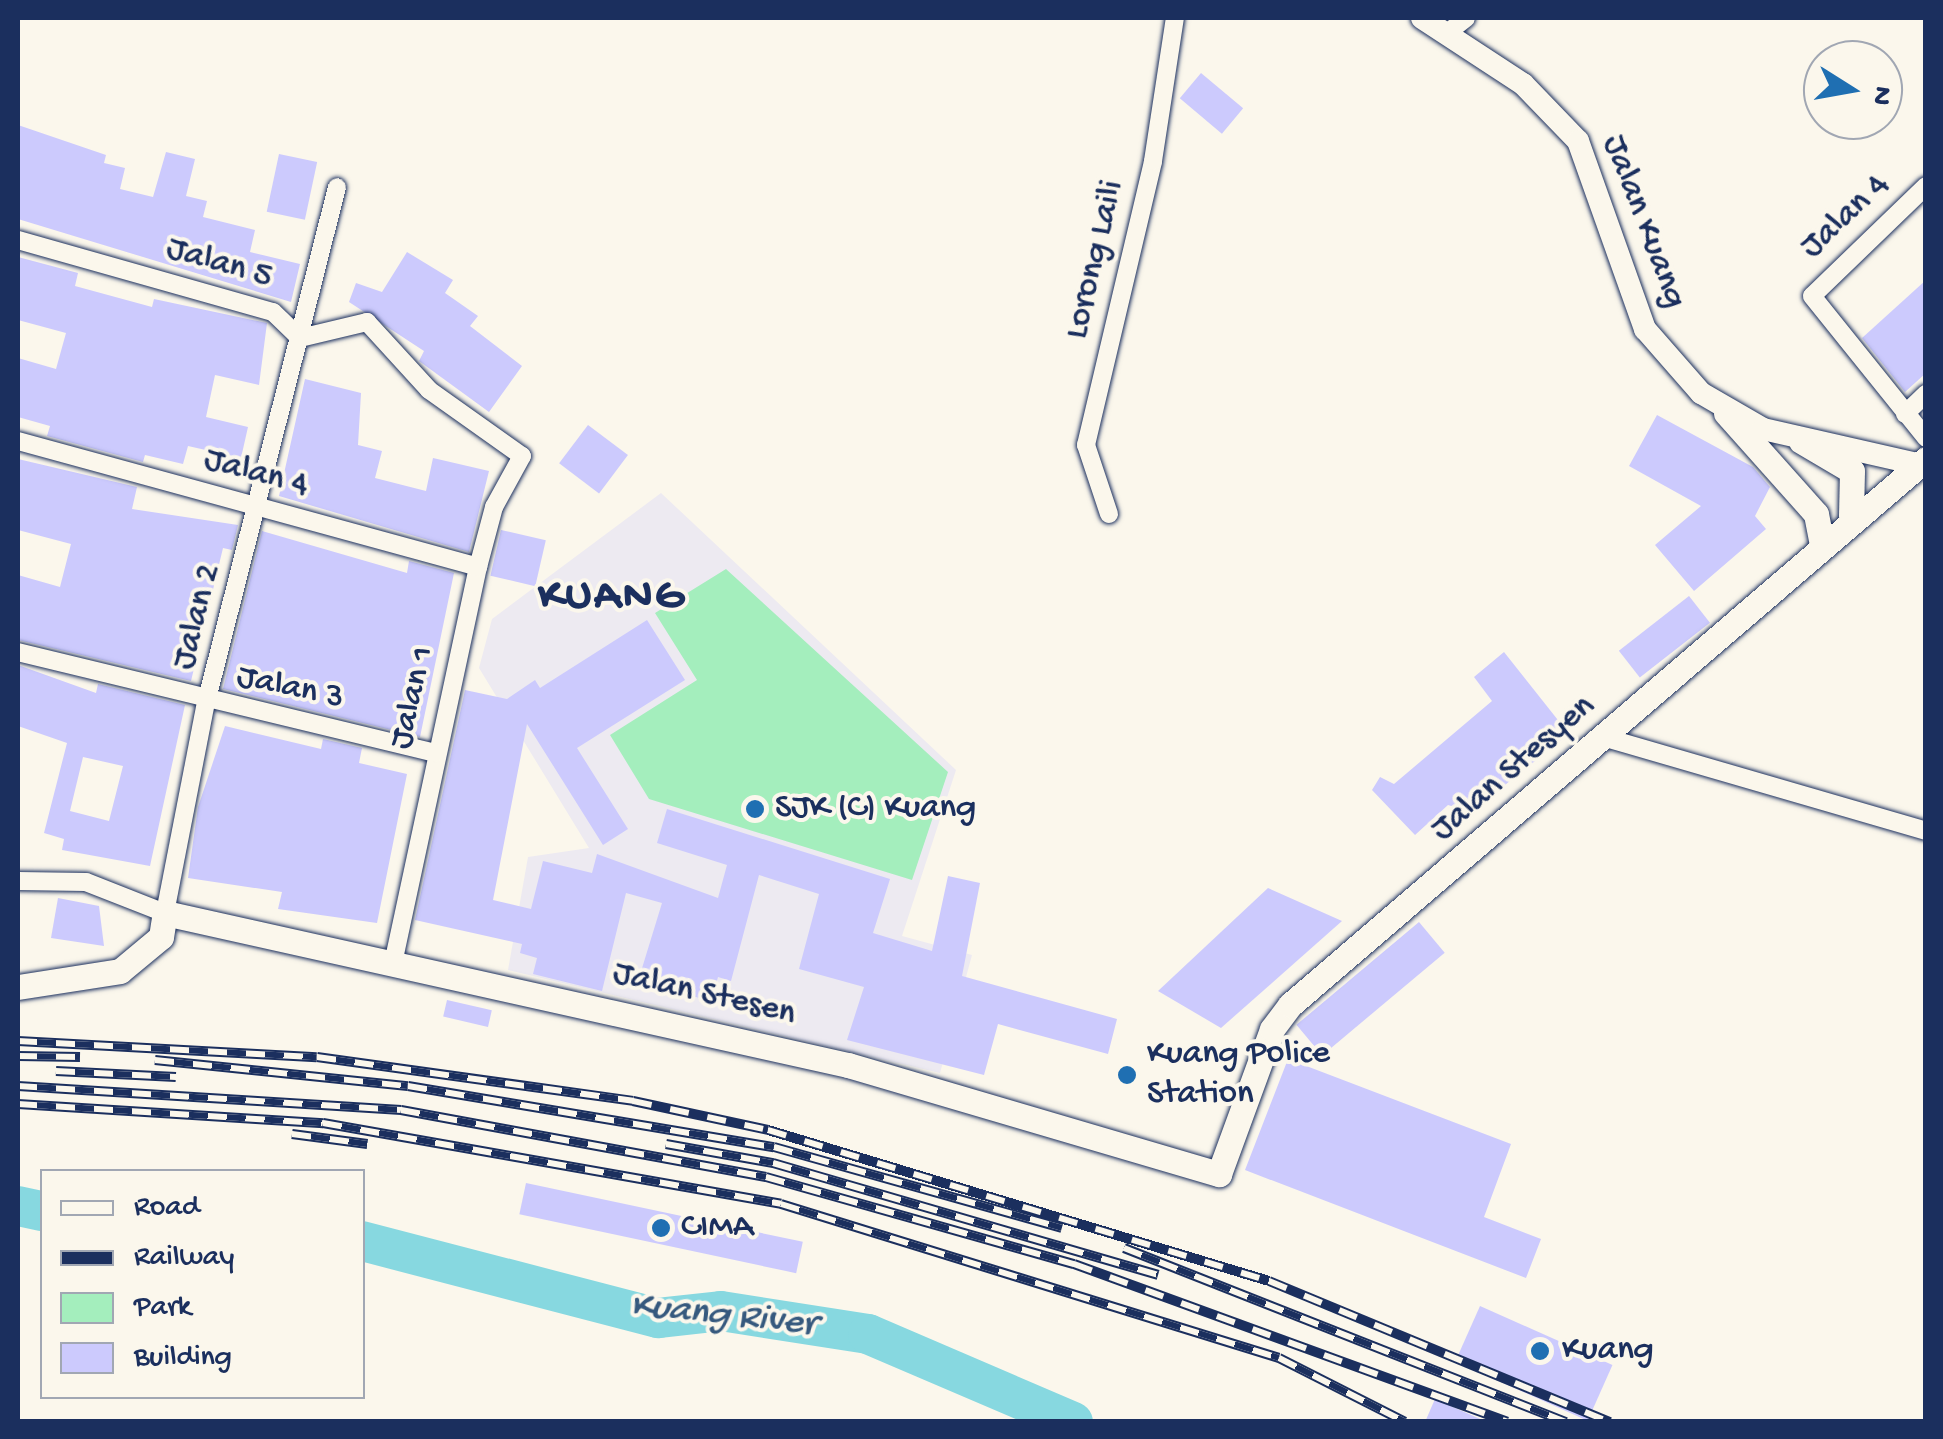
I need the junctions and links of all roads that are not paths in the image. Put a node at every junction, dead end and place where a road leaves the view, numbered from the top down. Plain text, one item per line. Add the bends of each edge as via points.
1 (1176, 18) edge
2 (1422, 18) edge
3 (1466, 18) edge
4 (1447, 33) junction
5 (1926, 186) edge
6 (337, 187) dead end
7 (18, 240) edge
8 (300, 338) junction
9 (1926, 394) edge
10 (1726, 414) junction
11 (1905, 414) junction
12 (1926, 438) edge
13 (18, 441) edge
14 (1802, 441) junction
15 (522, 456) joint
16 (1924, 464) edge
17 (259, 509) junction
18 (1109, 514) dead end
19 (1851, 516) junction
20 (1822, 545) junction
21 (478, 567) junction
22 (18, 652) edge
23 (206, 703) junction
24 (1603, 737) junction
25 (435, 754) junction
26 (1926, 831) edge
27 (18, 881) edge
28 (165, 913) junction
29 (392, 962) junction
30 (18, 987) edge
31 (1220, 1174) joint

1 - 18 street, Lorong Laili via 1153,162 1086,444
2 - 4 street, Jalan Kuang
3 - 4 street
4 - 10 street, Jalan Kuang via 1524,84 1578,142 1644,329
5 - 11 street, Jalan 4 via 1812,296
6 - 8 street, Jalan 2
7 - 8 street, Jalan 5 via 273,312
8 - 15 street, Jalan 5 via 367,322 429,390
8 - 17 street, Jalan 2
9 - 11 street
10 - 14 street, Jalan Kuang
10 - 20 main road via 1816,514
11 - 12 street
13 - 17 street, Jalan 4
14 - 16 street, Jalan Kuang
14 - 19 main road via 1846,462 1858,487
15 - 21 street, Jalan 1 via 494,507
16 - 19 main road, Jalan Stesyen
17 - 21 street, Jalan 4
17 - 23 street, Jalan 2
19 - 20 main road, Jalan Stesyen
20 - 24 main road, Jalan Stesyen
21 - 25 street, Jalan 1
22 - 23 street, Jalan 3
23 - 25 street, Jalan 3
23 - 28 street, Jalan 2
24 - 26 street
24 - 31 main road, Jalan Stesyen via 1290,1005 1272,1030
25 - 29 street, Jalan 1
27 - 28 street via 86,882
28 - 29 main road, Jalan Stesen
28 - 30 main road via 161,937 120,971
29 - 31 main road, Jalan Stesen via 848,1065

